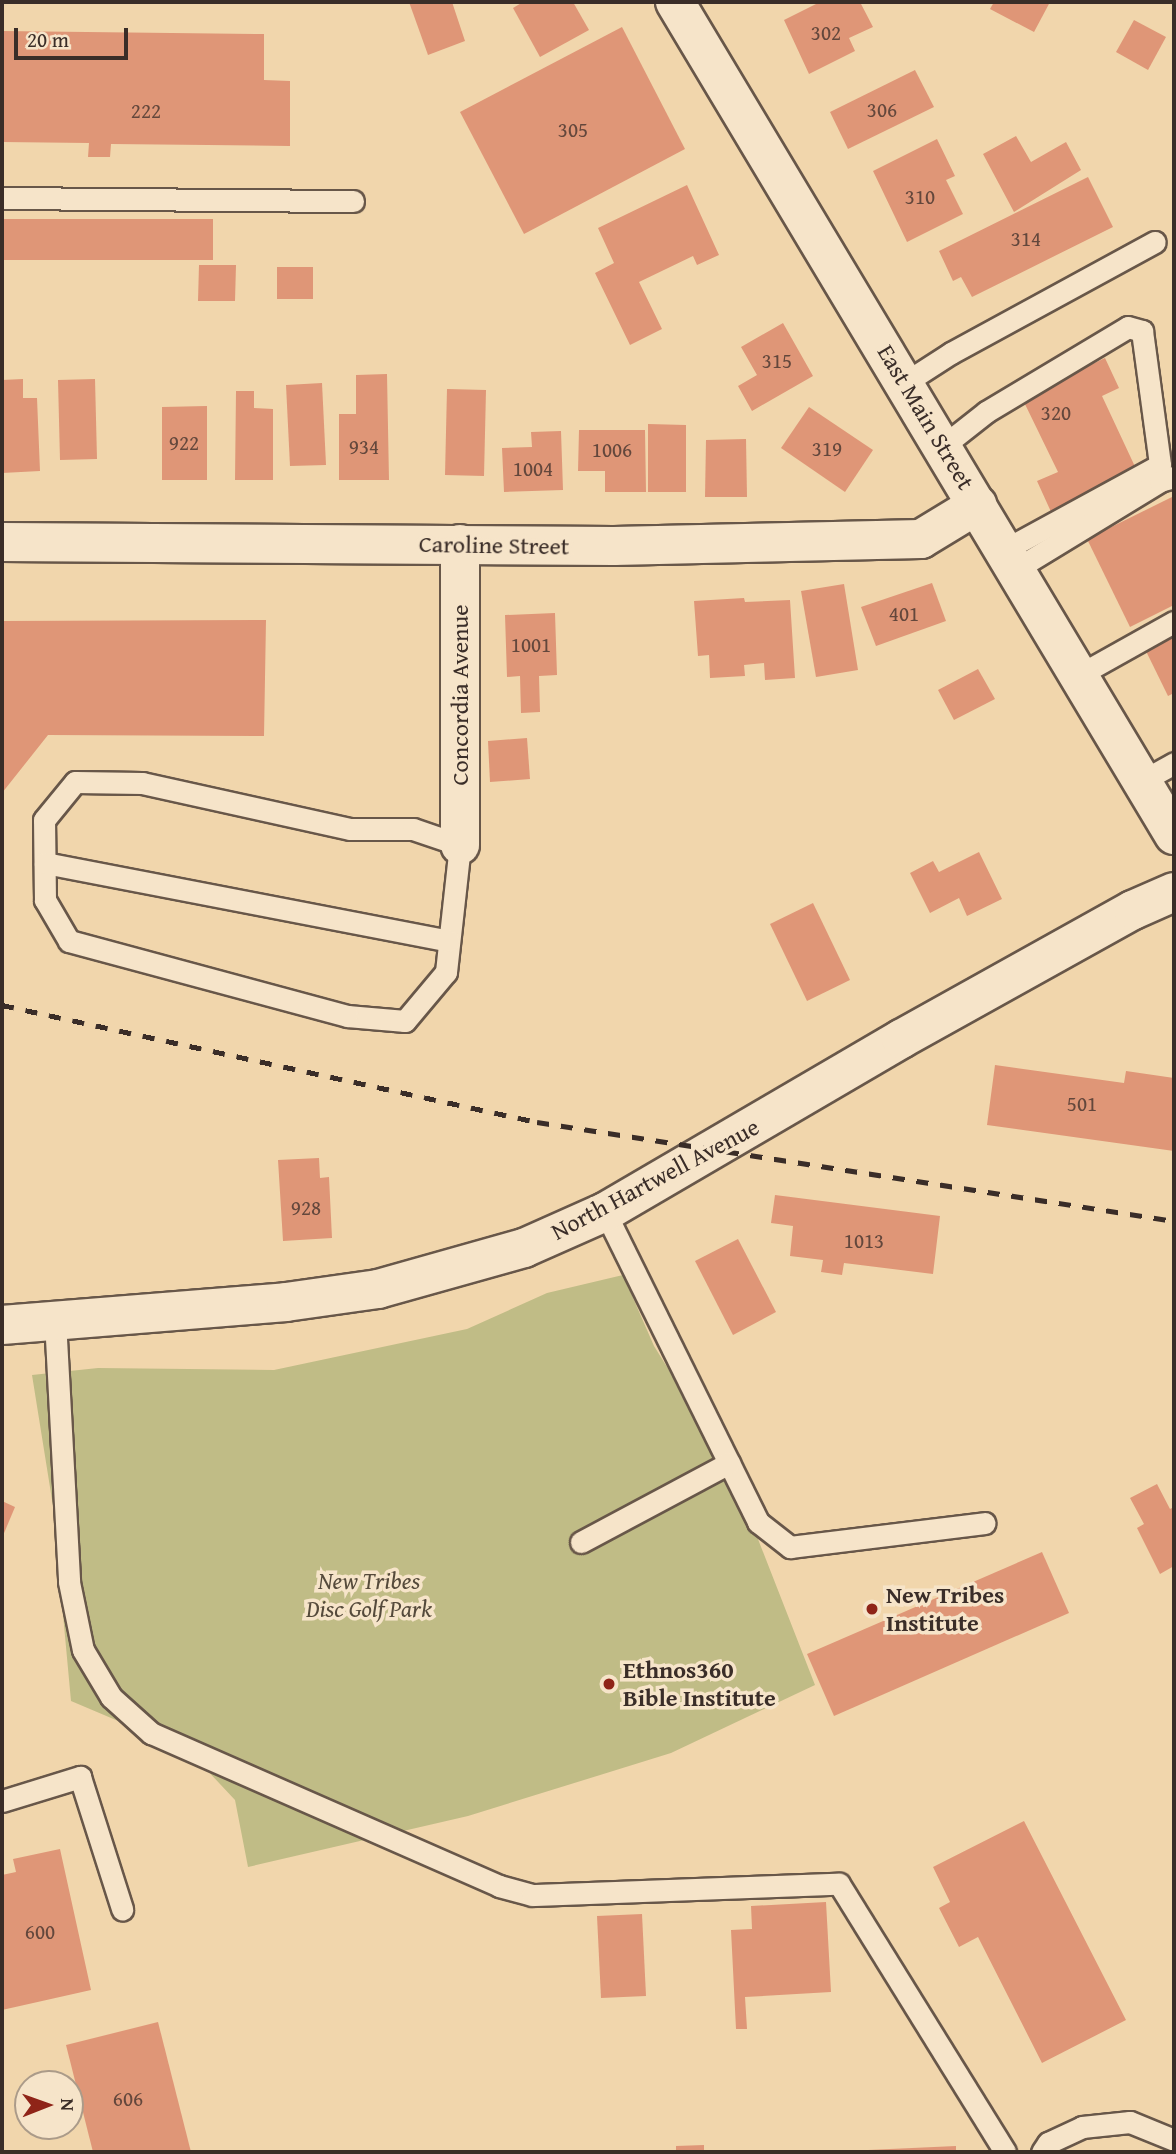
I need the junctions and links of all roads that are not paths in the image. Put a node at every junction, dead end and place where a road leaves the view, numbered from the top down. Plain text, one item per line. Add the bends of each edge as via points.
1 (675, 2) edge
2 (2, 198) edge
3 (353, 201) dead end
4 (1155, 242) dead end
5 (905, 382) junction
6 (943, 446) junction
7 (1174, 477) edge
8 (977, 505) junction
9 (2, 542) edge
10 (460, 544) junction
11 (1010, 559) junction
12 (1174, 622) edge
13 (1079, 676) junction
14 (1158, 772) edge
15 (1174, 835) edge
16 (460, 845) junction
17 (45, 863) junction
18 (1174, 892) edge
19 (449, 941) junction
20 (605, 1212) junction
21 (55, 1320) junction
22 (2, 1325) edge
23 (729, 1463) junction
24 (985, 1523) dead end
25 (581, 1542) dead end
26 (2, 1801) edge
27 (122, 1909) dead end
28 (1174, 2140) edge
29 (1005, 2152) edge
30 (1042, 2152) edge

1 - 5 street, East Main Street
2 - 3 lane
4 - 5 lane via 951,352
5 - 6 street, East Main Street
6 - 8 street, East Main Street
6 - 11 lane via 986,412 1128,327 1142,331 1160,465
7 - 11 lane
8 - 10 street, Caroline Street via 921,539 614,546
8 - 11 street, East Main Street
9 - 10 street, Caroline Street
10 - 16 street, Concordia Avenue
11 - 13 street, East Main Street
12 - 13 lane
13 - 14 street, East Main Street
14 - 15 street, East Main Street
16 - 17 lane via 412,829 350,829 142,783 75,782 44,820
16 - 19 lane
17 - 19 lane
17 - 19 lane via 45,900 69,942 347,1016 405,1021 446,972
18 - 20 street, North Hartwell Avenue via 1133,910 901,1039
20 - 21 street, North Hartwell Avenue via 524,1248 378,1289 286,1302
20 - 23 lane
21 - 22 street, North Hartwell Avenue
21 - 29 lane via 69,1583 83,1650 111,1697 151,1733 499,1886 532,1895 839,1884
23 - 24 lane via 758,1522 790,1547
23 - 25 lane
26 - 27 lane via 80,1777
28 - 30 lane via 1130,2122 1118,2123 1082,2127 1048,2143

